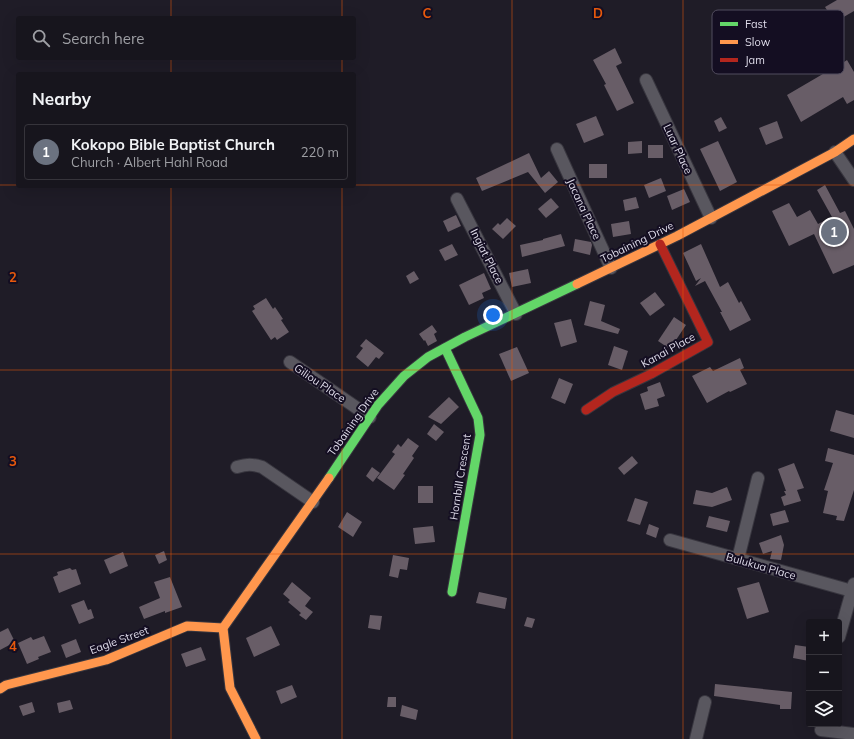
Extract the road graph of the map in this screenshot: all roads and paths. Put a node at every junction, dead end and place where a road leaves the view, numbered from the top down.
1 (646, 80) dead end
2 (854, 139) edge
3 (557, 149) dead end
4 (835, 152) junction
5 (854, 180) edge
6 (457, 199) dead end
7 (711, 218) junction
8 (660, 244) junction
9 (611, 268) junction
10 (516, 314) junction
11 (445, 348) junction
12 (290, 362) dead end
13 (586, 410) dead end
14 (370, 417) junction
15 (237, 467) dead end
16 (758, 478) dead end
17 (313, 502) junction
18 (670, 540) dead end
19 (738, 559) junction
20 (853, 588) edge
21 (452, 592) dead end
22 (842, 626) edge
23 (223, 628) junction
24 (0, 689) edge
25 (705, 702) dead end
26 (821, 731) edge
27 (854, 734) edge
28 (256, 739) edge
29 (696, 739) edge

1 - 7 street, Luar Place
2 - 4 street, Tobaining Drive
3 - 9 street, Jacana Place
4 - 5 street
4 - 7 street, Tobaining Drive
6 - 10 street, Ingiat Place
7 - 8 street, Tobaining Drive
8 - 9 street, Tobaining Drive
8 - 13 street, Kanai Place
9 - 10 street, Tobaining Drive
10 - 11 street, Tobaining Drive
11 - 14 street, Tobaining Drive
11 - 21 street, Hornbill Crescent
12 - 14 street, Giliou Place
14 - 17 street, Tobaining Drive
15 - 17 street
16 - 19 street
17 - 23 street, Tobaining Drive
18 - 19 street, Bulukua Place
19 - 20 street, Bulukua Place
20 - 22 street
23 - 24 street, Eagle Street
23 - 28 street
25 - 29 street
26 - 27 street

